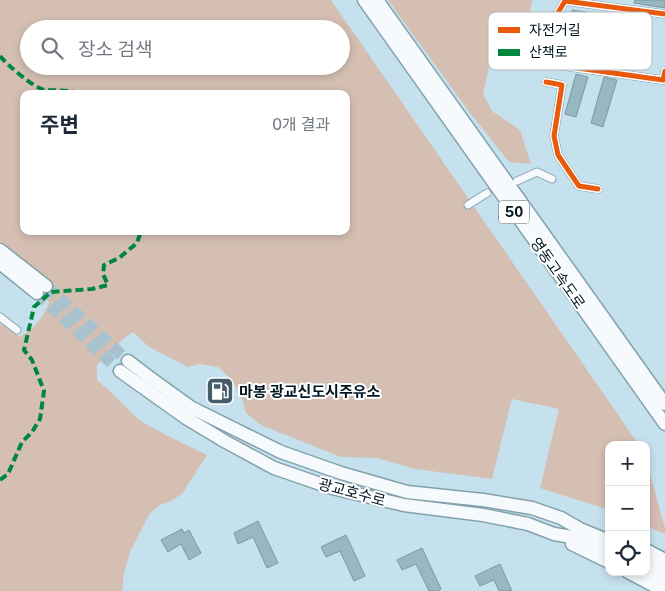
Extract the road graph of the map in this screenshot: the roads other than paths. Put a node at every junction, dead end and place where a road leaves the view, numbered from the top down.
1 (364, 0) edge
2 (377, 0) edge
3 (558, 12) edge
4 (650, 12) edge
5 (652, 12) edge
6 (665, 14) edge
7 (592, 70) edge
8 (665, 71) edge
9 (546, 82) dead end
10 (552, 179) dead end
11 (517, 181) dead end
12 (598, 189) dead end
13 (487, 193) dead end
14 (468, 206) dead end
15 (0, 250) edge
16 (0, 263) edge
17 (0, 317) edge
18 (17, 330) dead end
19 (128, 361) tunnel mouth
20 (120, 371) tunnel mouth
21 (665, 404) edge
22 (665, 424) edge
23 (554, 534) junction
24 (605, 542) edge
25 (605, 542) edge
26 (650, 552) edge
27 (605, 560) edge
28 (665, 560) edge
29 (650, 562) edge
30 (665, 570) edge
31 (650, 573) edge
32 (636, 576) edge
33 (665, 581) edge
34 (664, 591) edge

1 - 22 highway, 영동고속도로 / 50
2 - 21 highway, 영동고속도로 / 50
3 - 4 street
5 - 6 street
7 - 8 street
9 - 12 street
10 - 11 street
13 - 14 street
15 - 16 highway
17 - 18 street
19 - 24 highway, 광교호수로
20 - 23 highway, 광교호수로
23 - 25 highway, 광교호수로
23 - 27 highway
26 - 28 highway
29 - 30 highway
31 - 33 highway
32 - 34 highway

